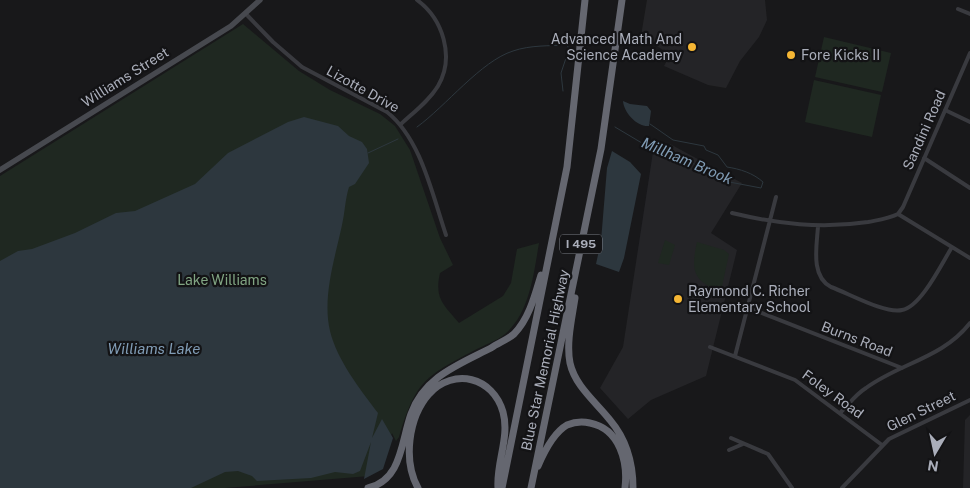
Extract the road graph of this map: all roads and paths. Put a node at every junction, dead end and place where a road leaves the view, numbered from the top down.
1 (260, 0) edge
2 (417, 0) edge
3 (585, 0) edge
4 (622, 0) edge
5 (958, 9) dead end
6 (246, 14) junction
7 (970, 14) edge
8 (970, 53) edge
9 (945, 110) junction
10 (970, 122) edge
11 (401, 124) junction
12 (924, 158) junction
13 (0, 170) edge
14 (970, 188) edge
15 (776, 197) dead end
16 (732, 213) dead end
17 (898, 214) junction
18 (770, 222) junction
19 (585, 226) junction
20 (818, 226) junction
21 (446, 235) dead end
22 (551, 247) junction
23 (952, 247) junction
24 (970, 258) edge
25 (749, 308) junction
26 (970, 323) edge
27 (710, 347) dead end
28 (735, 356) junction
29 (902, 368) junction
30 (970, 400) edge
31 (841, 412) junction
32 (731, 438) dead end
33 (743, 444) junction
34 (882, 445) junction
35 (729, 450) dead end
36 (531, 487) edge
37 (368, 488) edge
38 (418, 488) edge
39 (498, 488) edge
40 (502, 488) edge
41 (625, 488) edge
42 (633, 488) edge
43 (792, 488) edge
44 (842, 488) edge

1 - 6 main road, Williams Street
2 - 11 street
3 - 22 highway, Blue Star Memorial Highway / I 495
4 - 19 highway, Blue Star Memorial Highway / I 495
5 - 7 street
6 - 11 street, Lizotte Drive
6 - 13 main road, Williams Street
8 - 9 street, Sandini Road
9 - 10 street
9 - 12 street, Sandini Road
11 - 21 street, Lizotte Drive
12 - 14 street
12 - 17 street, Sandini Road
15 - 18 street
16 - 18 street
17 - 20 street
17 - 23 street
18 - 20 street
18 - 25 street
19 - 36 highway, Blue Star Memorial Highway / I 495
19 - 42 highway
20 - 23 street
22 - 37 highway
22 - 40 highway, Blue Star Memorial Highway / I 495
23 - 24 street
25 - 28 street
25 - 29 street, Burns Road
26 - 29 street
27 - 28 street, Foley Road
28 - 31 street, Foley Road
29 - 31 street
30 - 34 street, Glen Street
31 - 34 street, Foley Road
32 - 33 street
33 - 35 street
33 - 43 street
34 - 44 street, Glen Street
36 - 41 highway
38 - 39 highway

